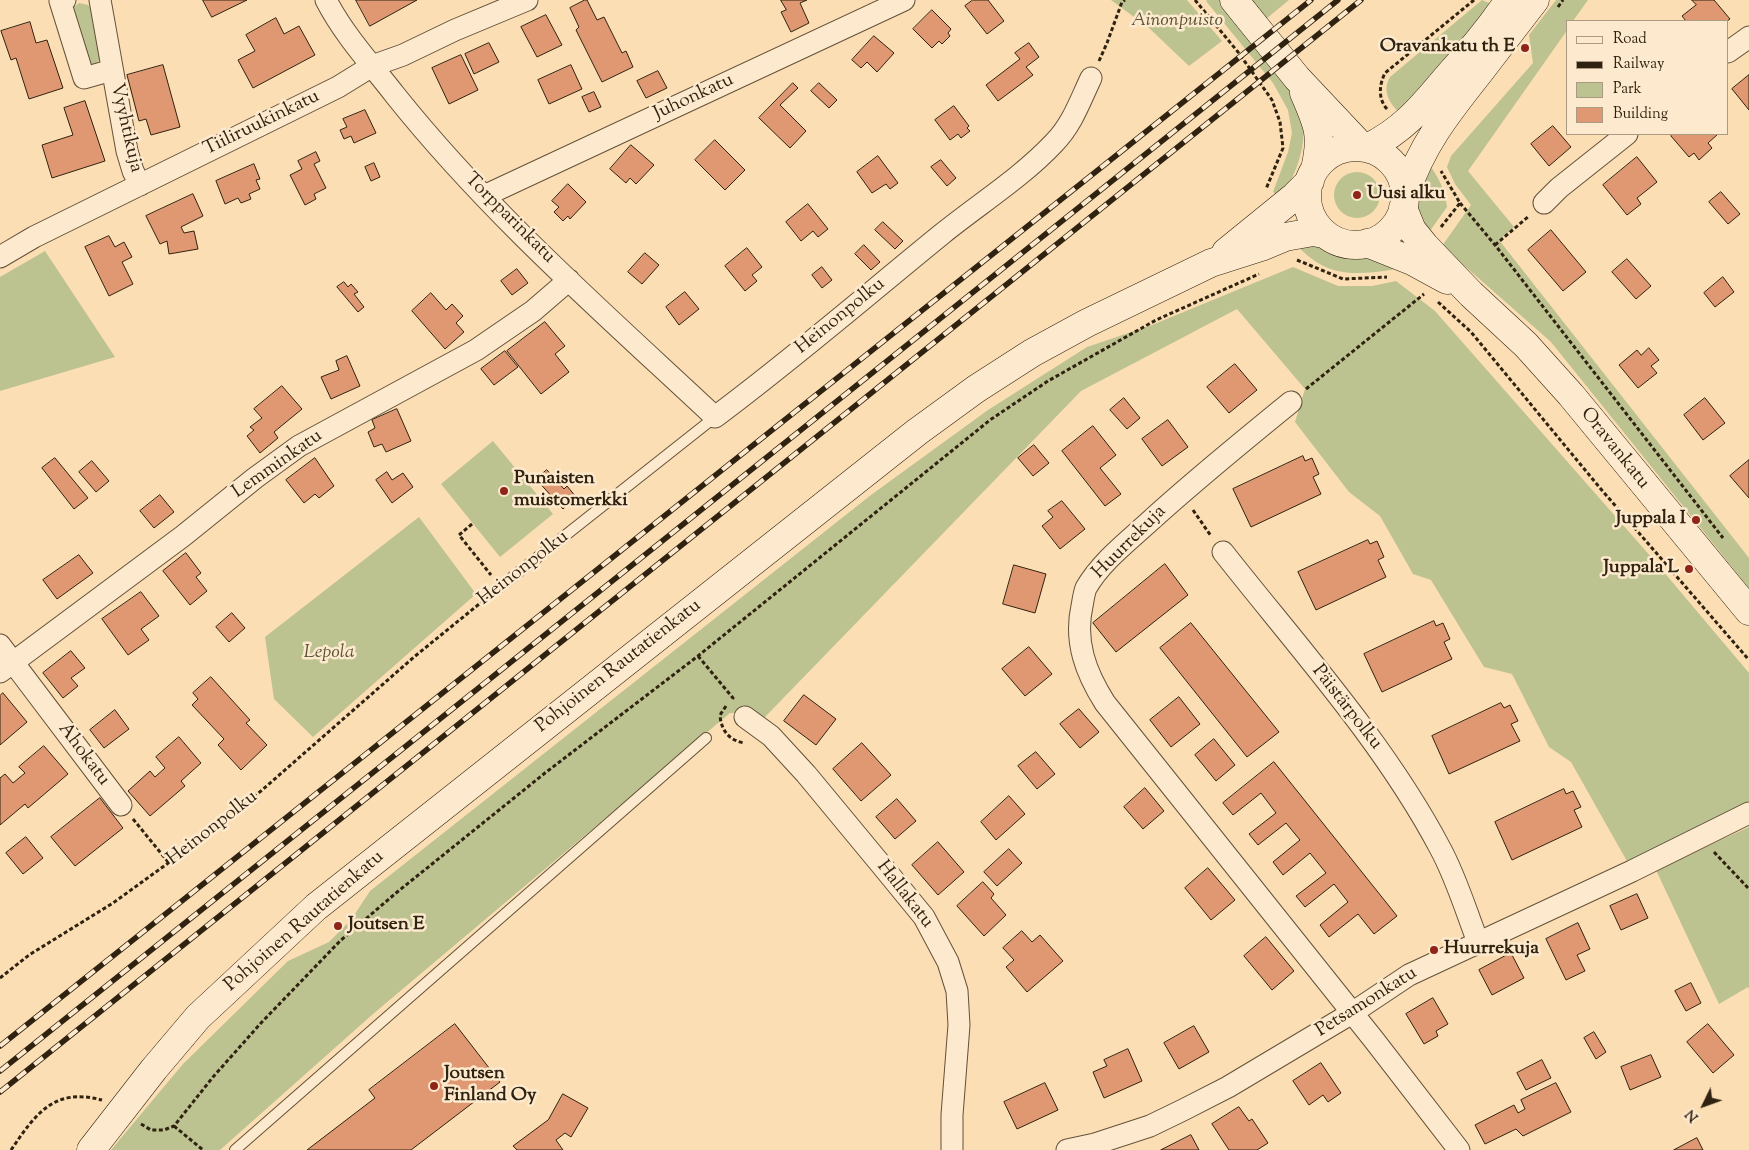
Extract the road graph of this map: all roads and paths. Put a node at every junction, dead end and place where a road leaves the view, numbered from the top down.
1 (62, 0) edge
2 (100, 0) edge
3 (326, 0) edge
4 (527, 0) edge
5 (904, 0) edge
6 (1196, 0) edge
7 (1234, 0) edge
8 (1509, 0) edge
9 (1564, 0) edge
10 (1122, 1) edge
11 (1544, 7) edge
12 (1749, 37) edge
13 (1729, 51) edge
14 (372, 66) junction
15 (112, 70) junction
16 (1091, 78) joint
17 (1297, 78) junction
18 (1272, 100) dead end
19 (1626, 135) edge
20 (1365, 147) junction
21 (1439, 164) dead end
22 (1312, 175) junction
23 (140, 185) junction
24 (484, 196) junction
25 (1404, 201) junction
26 (1544, 202) joint
27 (1460, 203) junction
28 (1324, 234) junction
29 (1367, 243) junction
30 (1496, 246) junction
31 (1419, 253) junction
32 (0, 257) edge
33 (1295, 259) dead end
34 (1211, 263) junction
35 (1260, 274) dead end
36 (569, 280) junction
37 (1419, 288) dead end
38 (1434, 299) dead end
39 (1290, 402) joint
40 (715, 417) junction
41 (1180, 493) junction
42 (472, 524) dead end
43 (1725, 541) dead end
44 (1223, 552) joint
45 (500, 587) junction
46 (1749, 611) edge
47 (0, 645) edge
48 (698, 656) junction
49 (1749, 660) edge
50 (7, 667) edge
51 (745, 717) dead end
52 (706, 738) dead end
53 (747, 743) dead end
54 (121, 805) joint
55 (1749, 813) edge
56 (1700, 837) junction
57 (169, 864) junction
58 (1749, 889) edge
59 (1478, 942) junction
60 (0, 978) edge
61 (1352, 1013) junction
62 (109, 1102) dead end
63 (139, 1122) dead end
64 (174, 1126) junction
65 (11, 1150) edge
66 (91, 1150) edge
67 (203, 1150) edge
68 (235, 1150) edge
69 (952, 1150) edge
70 (1067, 1150) edge
71 (1459, 1150) edge

1 - 15 street, Vyyhtikuja
2 - 15 street, Vyyhtikuja
3 - 14 street, Torpparinkatu
4 - 14 street, Tiiliruukinkatu
5 - 24 street, Juhonkatu
6 - 18 path
7 - 17 street
8 - 20 street
9 - 11 path
10 - 16 path
11 - 25 street
12 - 13 street
14 - 23 street, Tiiliruukinkatu
14 - 24 street, Torpparinkatu
15 - 23 street, Vyyhtikuja
16 - 40 street, Heinonpolku
17 - 20 street
17 - 22 street
19 - 26 street
20 - 22 street
20 - 25 street
21 - 27 path
22 - 28 street
22 - 34 street, Pohjoinen Rautatienkatu
23 - 32 street, Tiiliruukinkatu
24 - 36 street, Torpparinkatu
25 - 29 street
25 - 31 street, Oravankatu
26 - 30 path
27 - 30 path
27 - 31 path
28 - 29 street
28 - 34 street, Pohjoinen Rautatienkatu
29 - 31 street, Oravankatu
30 - 43 path
31 - 33 path
31 - 46 street, Oravankatu
34 - 66 street, Pohjoinen Rautatienkatu
35 - 48 path
36 - 40 street, Torpparinkatu
36 - 50 street, Lemminkatu
37 - 39 path
38 - 49 path
39 - 41 street, Huurrekuja
40 - 45 lane, Heinonpolku
41 - 44 path
41 - 61 street, Huurrekuja
42 - 45 path
44 - 59 street, Päistärpolku
45 - 57 path, Heinonpolku
47 - 50 street, Ahokatu
48 - 53 path
48 - 64 path
50 - 54 street, Ahokatu
51 - 69 street, Hallakatu
52 - 68 lane
54 - 57 path, Ahokatu
55 - 56 street, Petsamonkatu
56 - 58 path
56 - 59 street, Petsamonkatu
57 - 60 path, Heinonpolku
59 - 61 street, Petsamonkatu
61 - 70 street, Petsamonkatu
61 - 71 street, Huurrekuja
62 - 65 path
63 - 64 path
64 - 67 path

